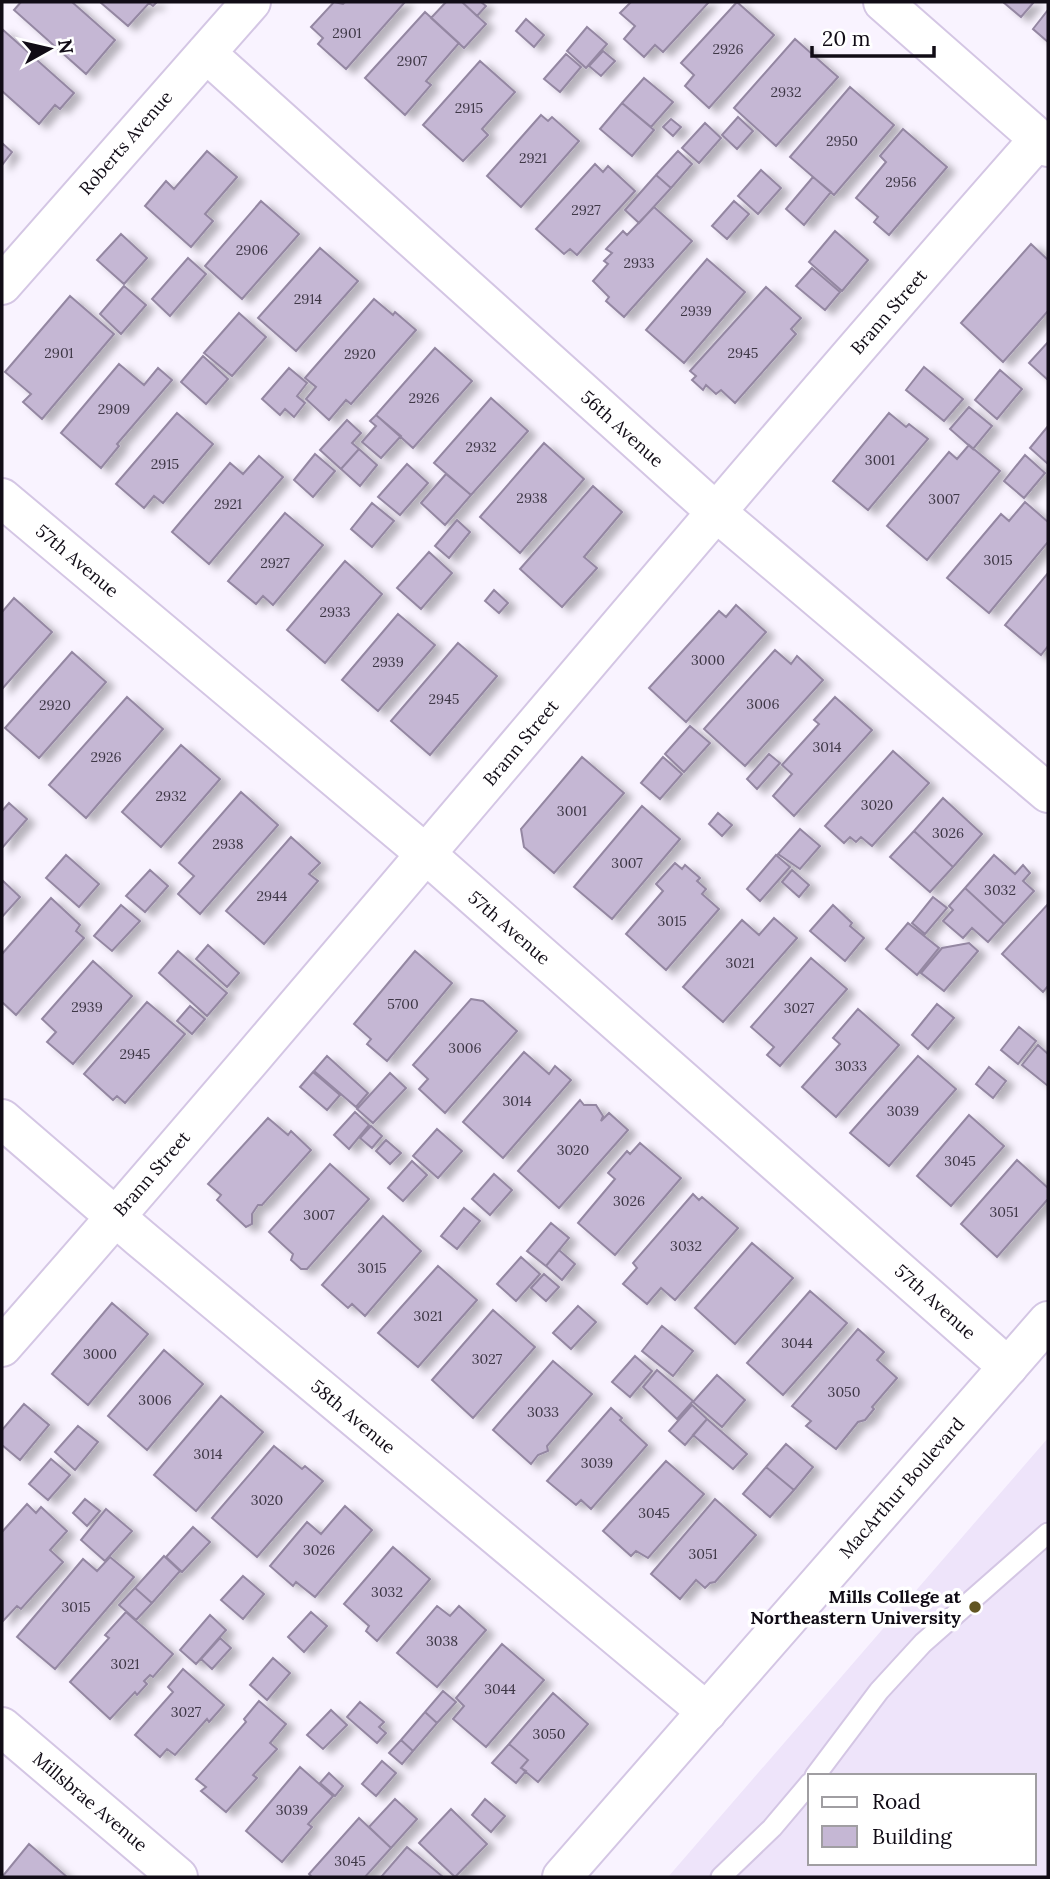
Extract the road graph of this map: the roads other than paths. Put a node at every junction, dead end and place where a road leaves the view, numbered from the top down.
1 (251, 2) edge
2 (883, 2) edge
3 (206, 53) junction
4 (1044, 143) edge
5 (2, 285) edge
6 (2, 498) edge
7 (715, 512) junction
8 (1048, 793) edge
9 (427, 855) junction
10 (2, 1119) edge
11 (116, 1217) junction
12 (1048, 1321) edge
13 (2, 1347) edge
14 (1008, 1367) junction
15 (1048, 1533) edge
16 (707, 1712) junction
17 (2, 1727) edge
18 (817, 1774) edge
19 (808, 1785) edge
20 (178, 1877) edge
21 (562, 1877) edge
22 (721, 1877) edge

1 - 3 street, Roberts Avenue
2 - 4 street
3 - 5 street, Roberts Avenue
3 - 7 street, 56th Avenue
4 - 7 street, Brann Street
6 - 9 street, 57th Avenue
7 - 8 street, 56th Avenue
7 - 9 street, Brann Street
9 - 11 street, Brann Street
9 - 14 street, 57th Avenue
10 - 11 street, 58th Avenue
11 - 13 street, Brann Street
11 - 16 street, 58th Avenue
12 - 14 street, MacArthur Boulevard
14 - 16 street, MacArthur Boulevard
15 - 18 lane
16 - 21 street, MacArthur Boulevard
17 - 20 street, Millsbrae Avenue
19 - 22 lane

